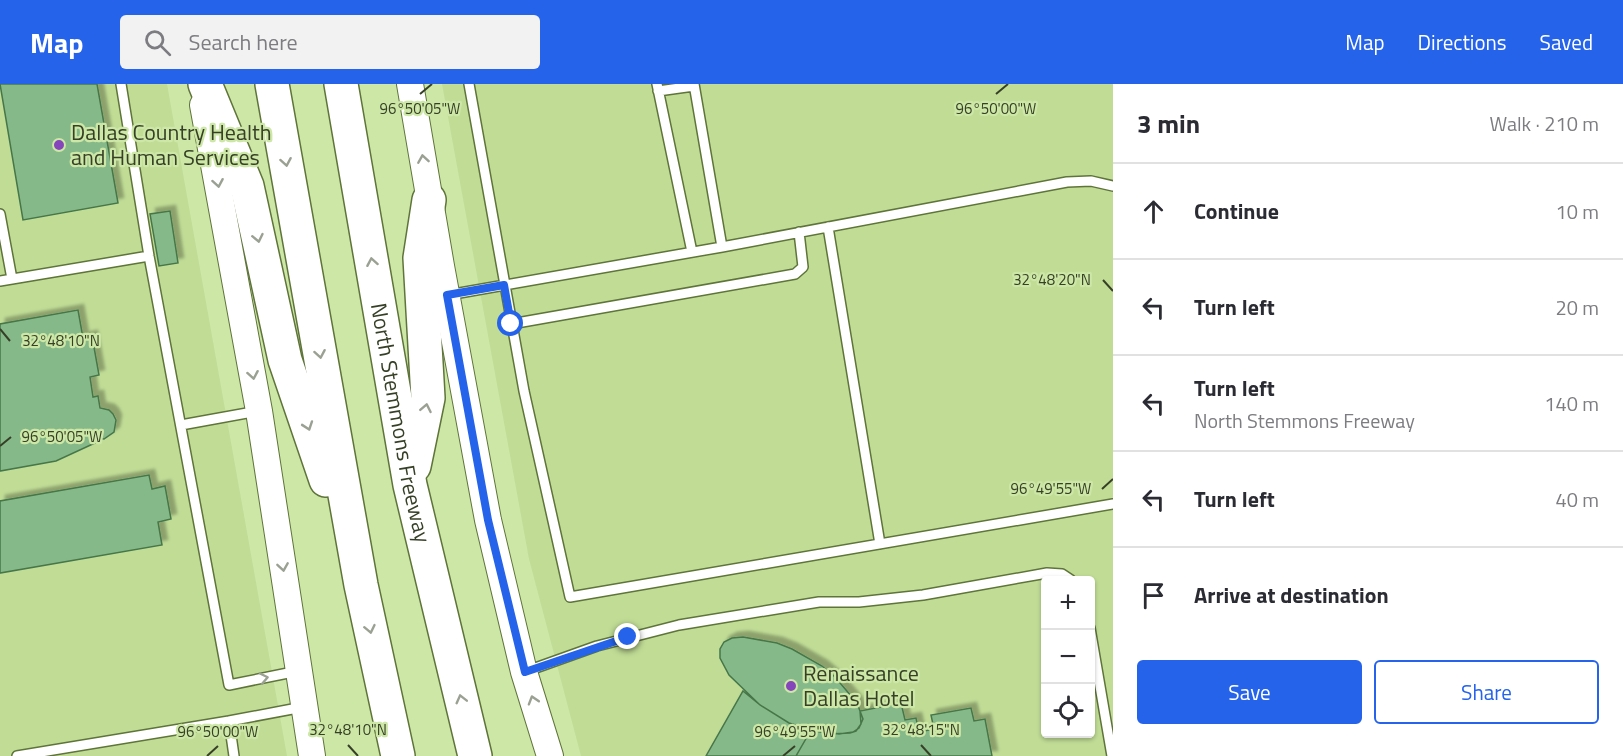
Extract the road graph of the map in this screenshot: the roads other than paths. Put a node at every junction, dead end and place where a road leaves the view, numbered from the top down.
1 (122, 84) edge
2 (200, 84) edge
3 (205, 84) edge
4 (272, 84) edge
5 (341, 84) edge
6 (410, 84) edge
7 (469, 84) edge
8 (694, 85) edge
9 (657, 88) edge
10 (1113, 186) edge
11 (429, 200) junction
12 (0, 214) edge
13 (828, 227) junction
14 (799, 232) junction
15 (722, 247) junction
16 (692, 252) junction
17 (149, 256) junction
18 (12, 279) junction
19 (0, 281) edge
20 (504, 285) junction
21 (447, 295) junction
22 (511, 324) junction
23 (260, 411) junction
24 (181, 425) junction
25 (410, 485) junction
26 (1113, 504) edge
27 (880, 544) junction
28 (1065, 576) edge
29 (361, 585) junction
30 (1090, 630) edge
31 (298, 671) junction
32 (525, 672) junction
33 (305, 707) junction
34 (229, 721) junction
35 (17, 756) edge
36 (234, 756) edge
37 (312, 756) edge
38 (398, 756) edge
39 (475, 756) edge
40 (550, 756) edge
41 (1112, 756) edge

1 - 17 lane
2 -> 23 main road
3 -> 29 highway
4 -> 29 highway
25 -> 5 highway, North Stemmons Freeway
11 -> 6 main road
7 - 20 lane
8 - 9 lane
8 - 15 lane
9 - 16 lane
10 - 13 lane
11 - 21 main road
25 -> 11 highway
12 - 18 lane
13 - 14 lane
13 - 27 lane
14 - 15 lane
14 - 22 lane
15 - 16 lane
16 - 20 lane
17 - 18 lane
17 - 24 lane
18 - 19 lane
20 - 21 lane
20 - 22 lane
21 - 32 main road
22 - 27 lane
23 - 24 lane
23 -> 31 main road
24 -> 31 lane
39 -> 25 highway, North Stemmons Freeway
26 - 27 lane
28 - 32 lane
29 -> 38 highway
30 - 41 lane
31 - 33 main road
40 -> 32 main road
33 - 34 lane
33 - 37 main road
34 - 35 lane
34 - 36 lane

